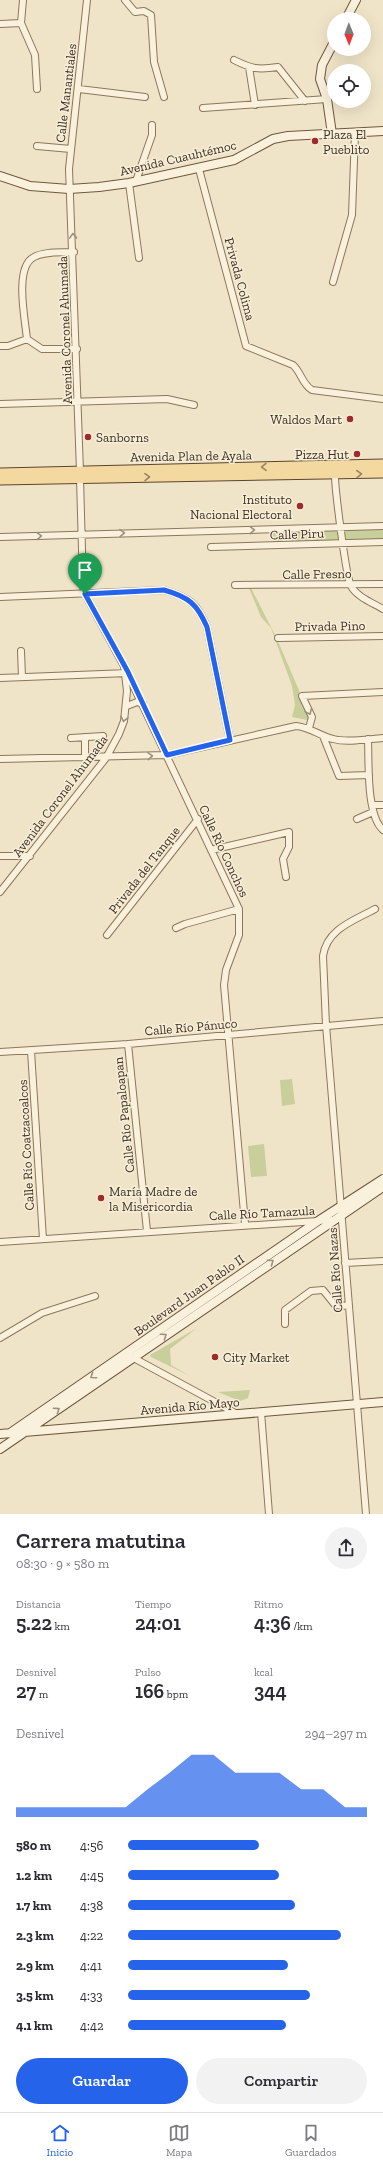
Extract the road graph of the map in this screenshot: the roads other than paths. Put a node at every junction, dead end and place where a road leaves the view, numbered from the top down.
1 (23, 0) edge
2 (87, 0) edge
3 (125, 0) edge
4 (356, 0) edge
5 (350, 12) edge
6 (21, 23) junction
7 (0, 24) edge
8 (327, 56) edge
9 (234, 60) dead end
10 (249, 67) junction
11 (37, 89) dead end
12 (79, 89) junction
13 (145, 97) dead end
14 (164, 97) dead end
15 (326, 99) junction
16 (305, 101) junction
17 (256, 104) junction
18 (203, 108) dead end
19 (152, 125) dead end
20 (383, 131) edge
21 (355, 133) junction
22 (332, 134) junction
23 (37, 146) dead end
24 (71, 149) junction
25 (199, 169) junction
26 (0, 176) edge
27 (133, 182) junction
28 (69, 189) junction
29 (74, 252) junction
30 (139, 258) dead end
31 (333, 282) dead end
32 (27, 339) junction
33 (0, 346) edge
34 (77, 348) junction
35 (383, 399) edge
36 (78, 401) junction
37 (0, 404) edge
38 (194, 405) dead end
39 (383, 464) edge
40 (335, 470) junction
41 (0, 473) edge
42 (383, 473) edge
43 (80, 474) junction
44 (0, 480) edge
45 (383, 526) edge
46 (341, 528) junction
47 (83, 534) junction
48 (0, 537) edge
49 (383, 542) edge
50 (343, 544) junction
51 (211, 547) dead end
52 (383, 584) edge
53 (235, 585) dead end
54 (350, 585) junction
55 (85, 594) junction
56 (0, 597) edge
57 (383, 609) edge
58 (383, 636) edge
59 (278, 638) dead end
60 (21, 651) dead end
61 (125, 671) junction
62 (22, 677) junction
63 (0, 678) edge
64 (383, 692) edge
65 (142, 704) junction
66 (127, 706) junction
67 (308, 728) junction
68 (103, 736) dead end
69 (323, 736) junction
70 (85, 737) junction
71 (71, 738) dead end
72 (383, 738) edge
73 (368, 739) junction
74 (230, 740) junction
75 (167, 755) junction
76 (85, 758) junction
77 (106, 758) junction
78 (0, 760) edge
79 (369, 775) junction
80 (372, 805) junction
81 (383, 805) edge
82 (373, 812) junction
83 (198, 819) junction
84 (357, 819) dead end
85 (383, 830) edge
86 (211, 850) junction
87 (0, 856) edge
88 (30, 856) junction
89 (286, 877) dead end
90 (0, 892) edge
91 (239, 909) junction
92 (375, 909) dead end
93 (176, 928) dead end
94 (107, 935) dead end
95 (383, 1020) edge
96 (326, 1025) junction
97 (228, 1035) junction
98 (128, 1044) junction
99 (31, 1051) junction
100 (0, 1052) edge
101 (383, 1179) edge
102 (383, 1187) edge
103 (342, 1210) junction
104 (333, 1220) junction
105 (318, 1221) junction
106 (245, 1224) junction
107 (147, 1231) junction
108 (42, 1239) junction
109 (0, 1242) edge
110 (383, 1261) edge
111 (345, 1263) junction
112 (95, 1296) dead end
113 (349, 1306) junction
114 (285, 1324) dead end
115 (0, 1338) edge
116 (125, 1354) junction
117 (132, 1358) junction
118 (383, 1402) edge
119 (358, 1404) junction
120 (260, 1412) junction
121 (237, 1414) junction
122 (25, 1432) junction
123 (10, 1433) junction
124 (0, 1434) edge
125 (0, 1449) edge
126 (269, 1514) edge
127 (366, 1514) edge

1 - 6 street
2 - 12 street, Calle Manantiales
3 - 14 street
4 - 5 street
6 - 7 street
6 - 11 street
8 - 15 street
9 - 10 street
10 - 16 street
10 - 17 street
12 - 13 street
12 - 24 street, Calle Manantiales
15 - 16 street
15 - 22 street
16 - 17 street
17 - 18 street
19 - 27 street
20 - 21 street, Avenida Cuauhtémoc
21 - 22 street, Avenida Cuauhtémoc
21 - 31 street
22 - 25 street, Avenida Cuauhtémoc
23 - 24 street
24 - 28 street, Calle Manantiales
25 - 27 street, Avenida Cuauhtémoc
25 - 35 street, Privada Colima
26 - 28 street, Avenida Cuauhtémoc
27 - 28 street, Avenida Cuauhtémoc
27 - 30 street
29 -> 28 street, Avenida Coronel Ahumada
29 - 32 street
29 - 34 street, Avenida Coronel Ahumada
32 - 33 street
32 - 34 street
34 - 36 street, Avenida Coronel Ahumada
36 - 37 street
36 - 38 street
36 - 43 street, Avenida Coronel Ahumada
39 - 40 main road, Avenida Plan de Ayala
40 -> 42 main road, Avenida Plan de Ayala
40 - 43 main road, Avenida Plan de Ayala
40 - 46 street
41 - 43 main road, Avenida Plan de Ayala
43 - 44 main road, Avenida Plan de Ayala
43 - 47 street, Avenida Coronel Ahumada
45 - 46 street
47 -> 46 street
46 - 50 street
48 -> 47 street
47 - 55 street, Avenida Coronel Ahumada
49 - 50 street, Calle Piru
50 - 51 street, Calle Piru
50 - 54 street
52 - 54 street, Calle Fresno
53 - 54 street, Calle Fresno
54 - 57 street
55 - 56 street
55 - 61 street, Avenida Coronel Ahumada
55 - 74 street
58 - 59 street, Privada Pino
60 - 62 street
61 - 62 street
61 - 65 street, Calle Río Conchos
61 - 66 street, Avenida Coronel Ahumada
62 - 63 street
64 -> 67 street
65 - 66 street
65 - 75 street, Calle Río Conchos
66 -> 77 street, Avenida Coronel Ahumada
67 - 69 street
67 - 74 street
68 - 70 street
69 - 73 street
69 - 79 street
70 - 71 street
70 - 76 street
72 - 73 street
73 - 79 street
74 - 75 street
77 -> 75 street
75 - 83 street, Calle Río Conchos
76 - 77 street
76 - 78 street
77 - 88 street, Avenida Coronel Ahumada
79 - 80 street
80 - 81 street
80 - 82 street
82 - 84 street
82 - 85 street
83 - 86 street, Calle Río Conchos
83 - 94 street, Privada del Tanque
86 - 89 street
86 - 91 street, Calle Río Conchos
87 - 88 street
88 - 90 street, Avenida Coronel Ahumada
91 - 93 street
91 - 97 street, Calle Río Conchos
92 - 96 street, Calle Río Nazas
95 - 96 street, Calle Río Pánuco
96 - 97 street, Calle Río Pánuco
96 - 103 street, Calle Río Nazas
97 - 98 street, Calle Río Pánuco
97 - 106 street, Calle Río Conchos
98 - 99 street, Calle Río Pánuco
98 - 107 street, Calle Río Papaloapan
99 - 100 street, Calle Río Pánuco
99 - 108 street, Calle Río Coatzacoalcos
101 - 103 street, Boulevard Juan Pablo II
102 - 103 street, Boulevard Juan Pablo II
103 - 104 street, Boulevard Juan Pablo II
103 - 105 street, Boulevard Juan Pablo II
103 - 111 street, Calle Río Nazas
104 - 105 street, Calle Río Tamazula
117 -> 104 street, Boulevard Juan Pablo II
105 - 106 street, Calle Río Tamazula
105 - 116 street, Boulevard Juan Pablo II
106 - 107 street, Calle Río Tamazula
107 - 108 street, Calle Río Tamazula
108 - 109 street, Calle Río Tamazula
110 - 111 street
111 - 113 street, Calle Río Nazas
112 - 115 street
113 - 114 street
113 - 119 street, Calle Río Nazas
116 - 117 street
116 -> 123 street, Boulevard Juan Pablo II
117 - 121 street
122 -> 117 street, Boulevard Juan Pablo II
118 - 119 street, Avenida Río Mayo
119 - 120 street, Avenida Río Mayo
119 - 127 street, Calle Río Nazas
120 - 121 street, Avenida Río Mayo
120 - 126 street
121 - 122 street, Avenida Río Mayo
122 - 123 street, Avenida Río Mayo
122 - 125 street, Boulevard Juan Pablo II
123 - 124 street, Avenida Río Mayo

